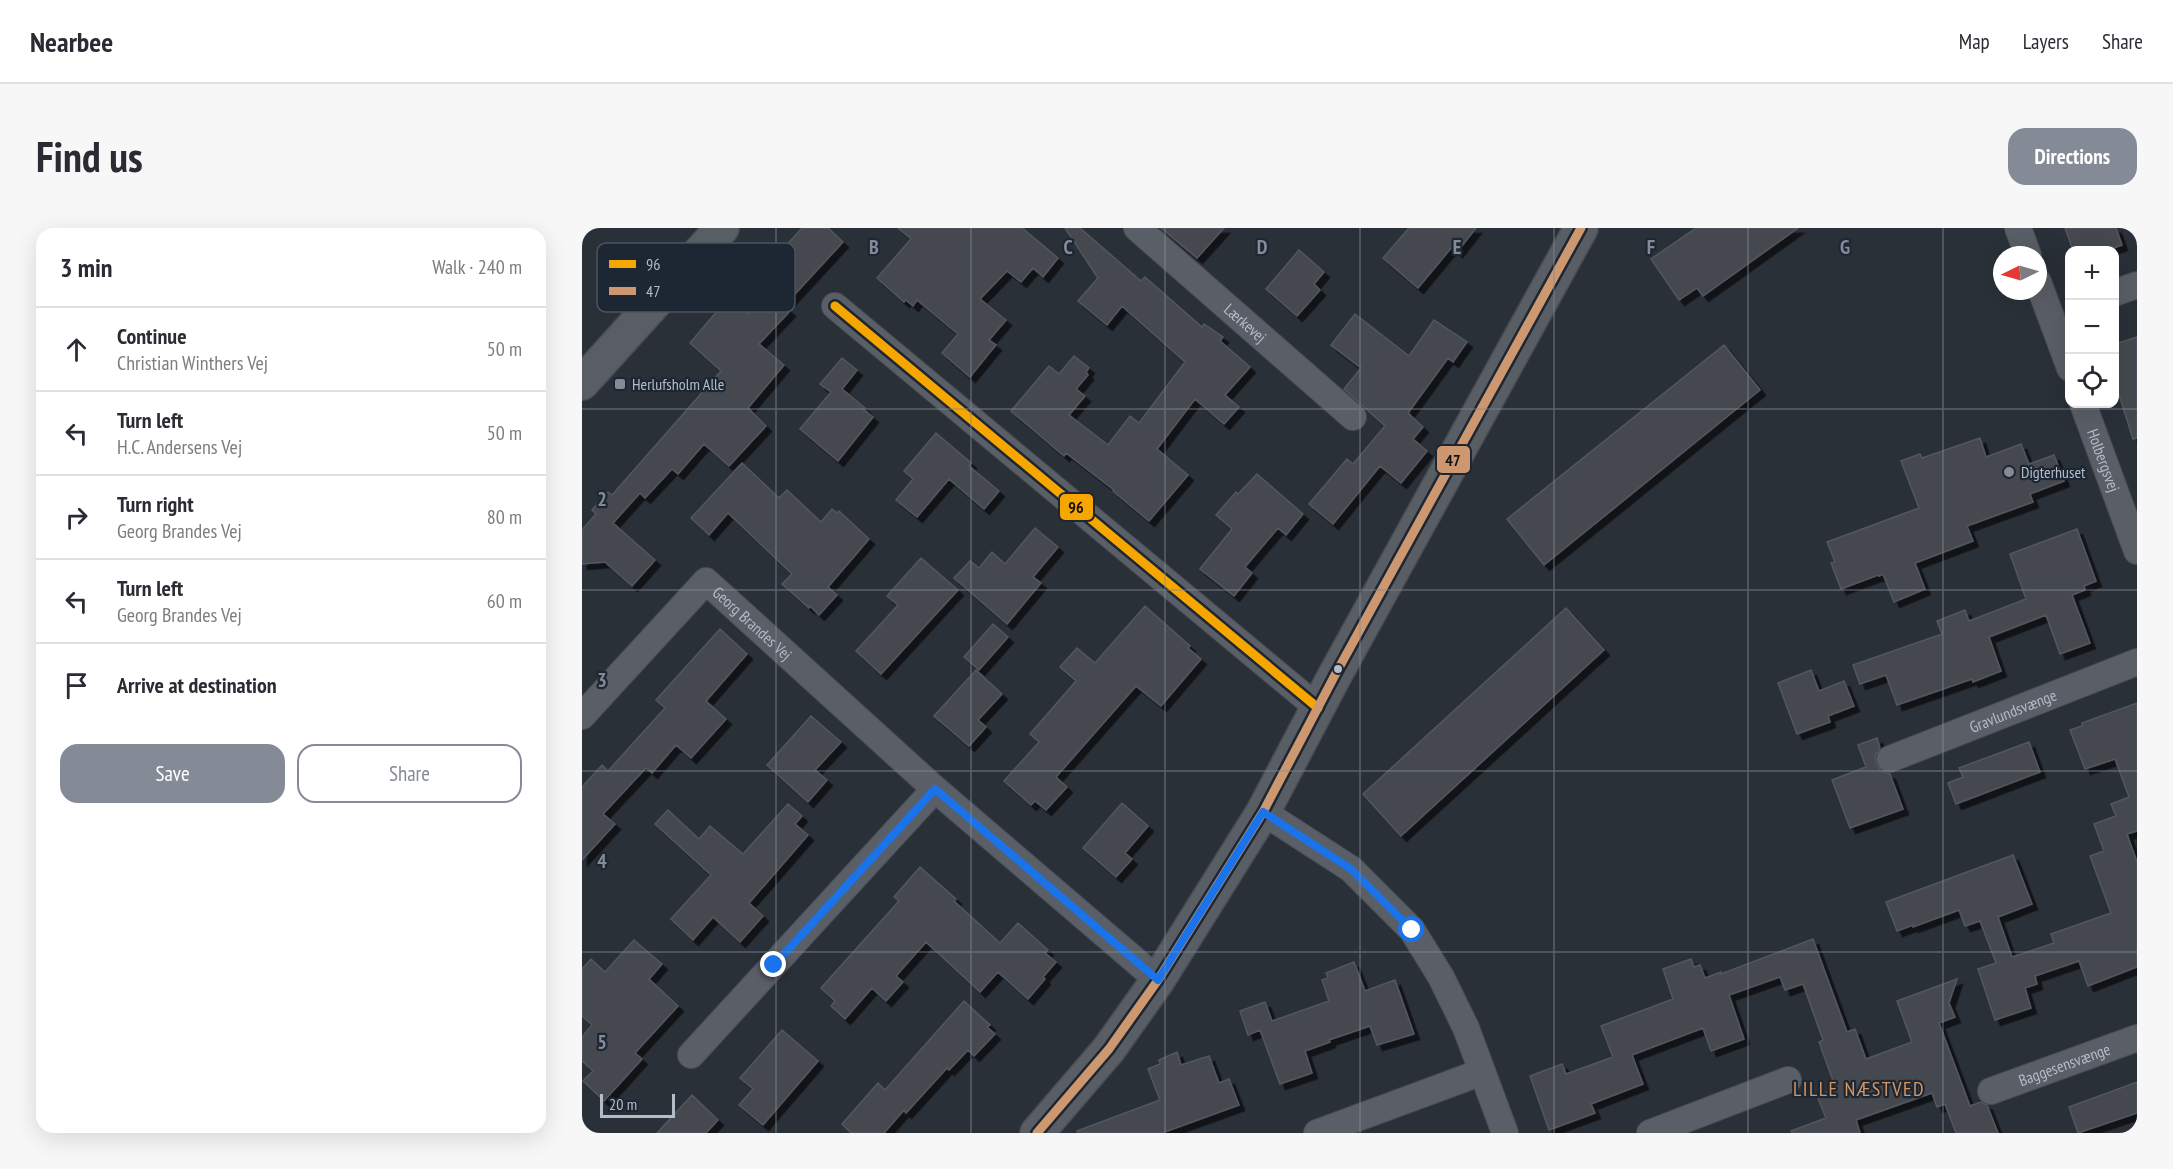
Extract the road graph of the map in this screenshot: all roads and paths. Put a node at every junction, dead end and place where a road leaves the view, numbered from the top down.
1 (722, 228) edge
2 (1137, 228) edge
3 (1581, 228) edge
4 (2018, 228) edge
5 (708, 243) edge
6 (2025, 246) edge
7 (2137, 285) edge
8 (2119, 292) edge
9 (2047, 294) edge
10 (835, 306) dead end
11 (646, 312) edge
12 (2060, 312) edge
13 (2068, 354) edge
14 (582, 383) edge
15 (2084, 408) edge
16 (1353, 417) dead end
17 (2137, 551) edge
18 (2137, 662) edge
19 (1318, 708) junction
20 (582, 716) edge
21 (1890, 759) dead end
22 (935, 789) junction
23 (1263, 812) junction
24 (1158, 980) junction
25 (2137, 1038) edge
26 (691, 1055) dead end
27 (1482, 1072) junction
28 (1788, 1080) dead end
29 (1991, 1091) dead end
30 (1037, 1133) edge
31 (1317, 1133) edge
32 (1505, 1133) edge
33 (1650, 1133) edge

1 - 5 street
2 - 16 street, Lærkevej
3 - 19 street
4 - 6 street
7 - 8 street
9 - 12 street
10 - 19 street
11 - 14 street
12 - 13 street
15 - 17 street, Holbergsvej
18 - 21 street, Gravlundsvænge
19 - 23 street
20 - 22 street, Georg Brandes Vej
22 - 24 street, Georg Brandes Vej
22 - 26 street
23 - 24 street
23 - 27 street
24 - 30 street
25 - 29 street, Baggesensvænge
27 - 31 street
27 - 32 street
28 - 33 street

